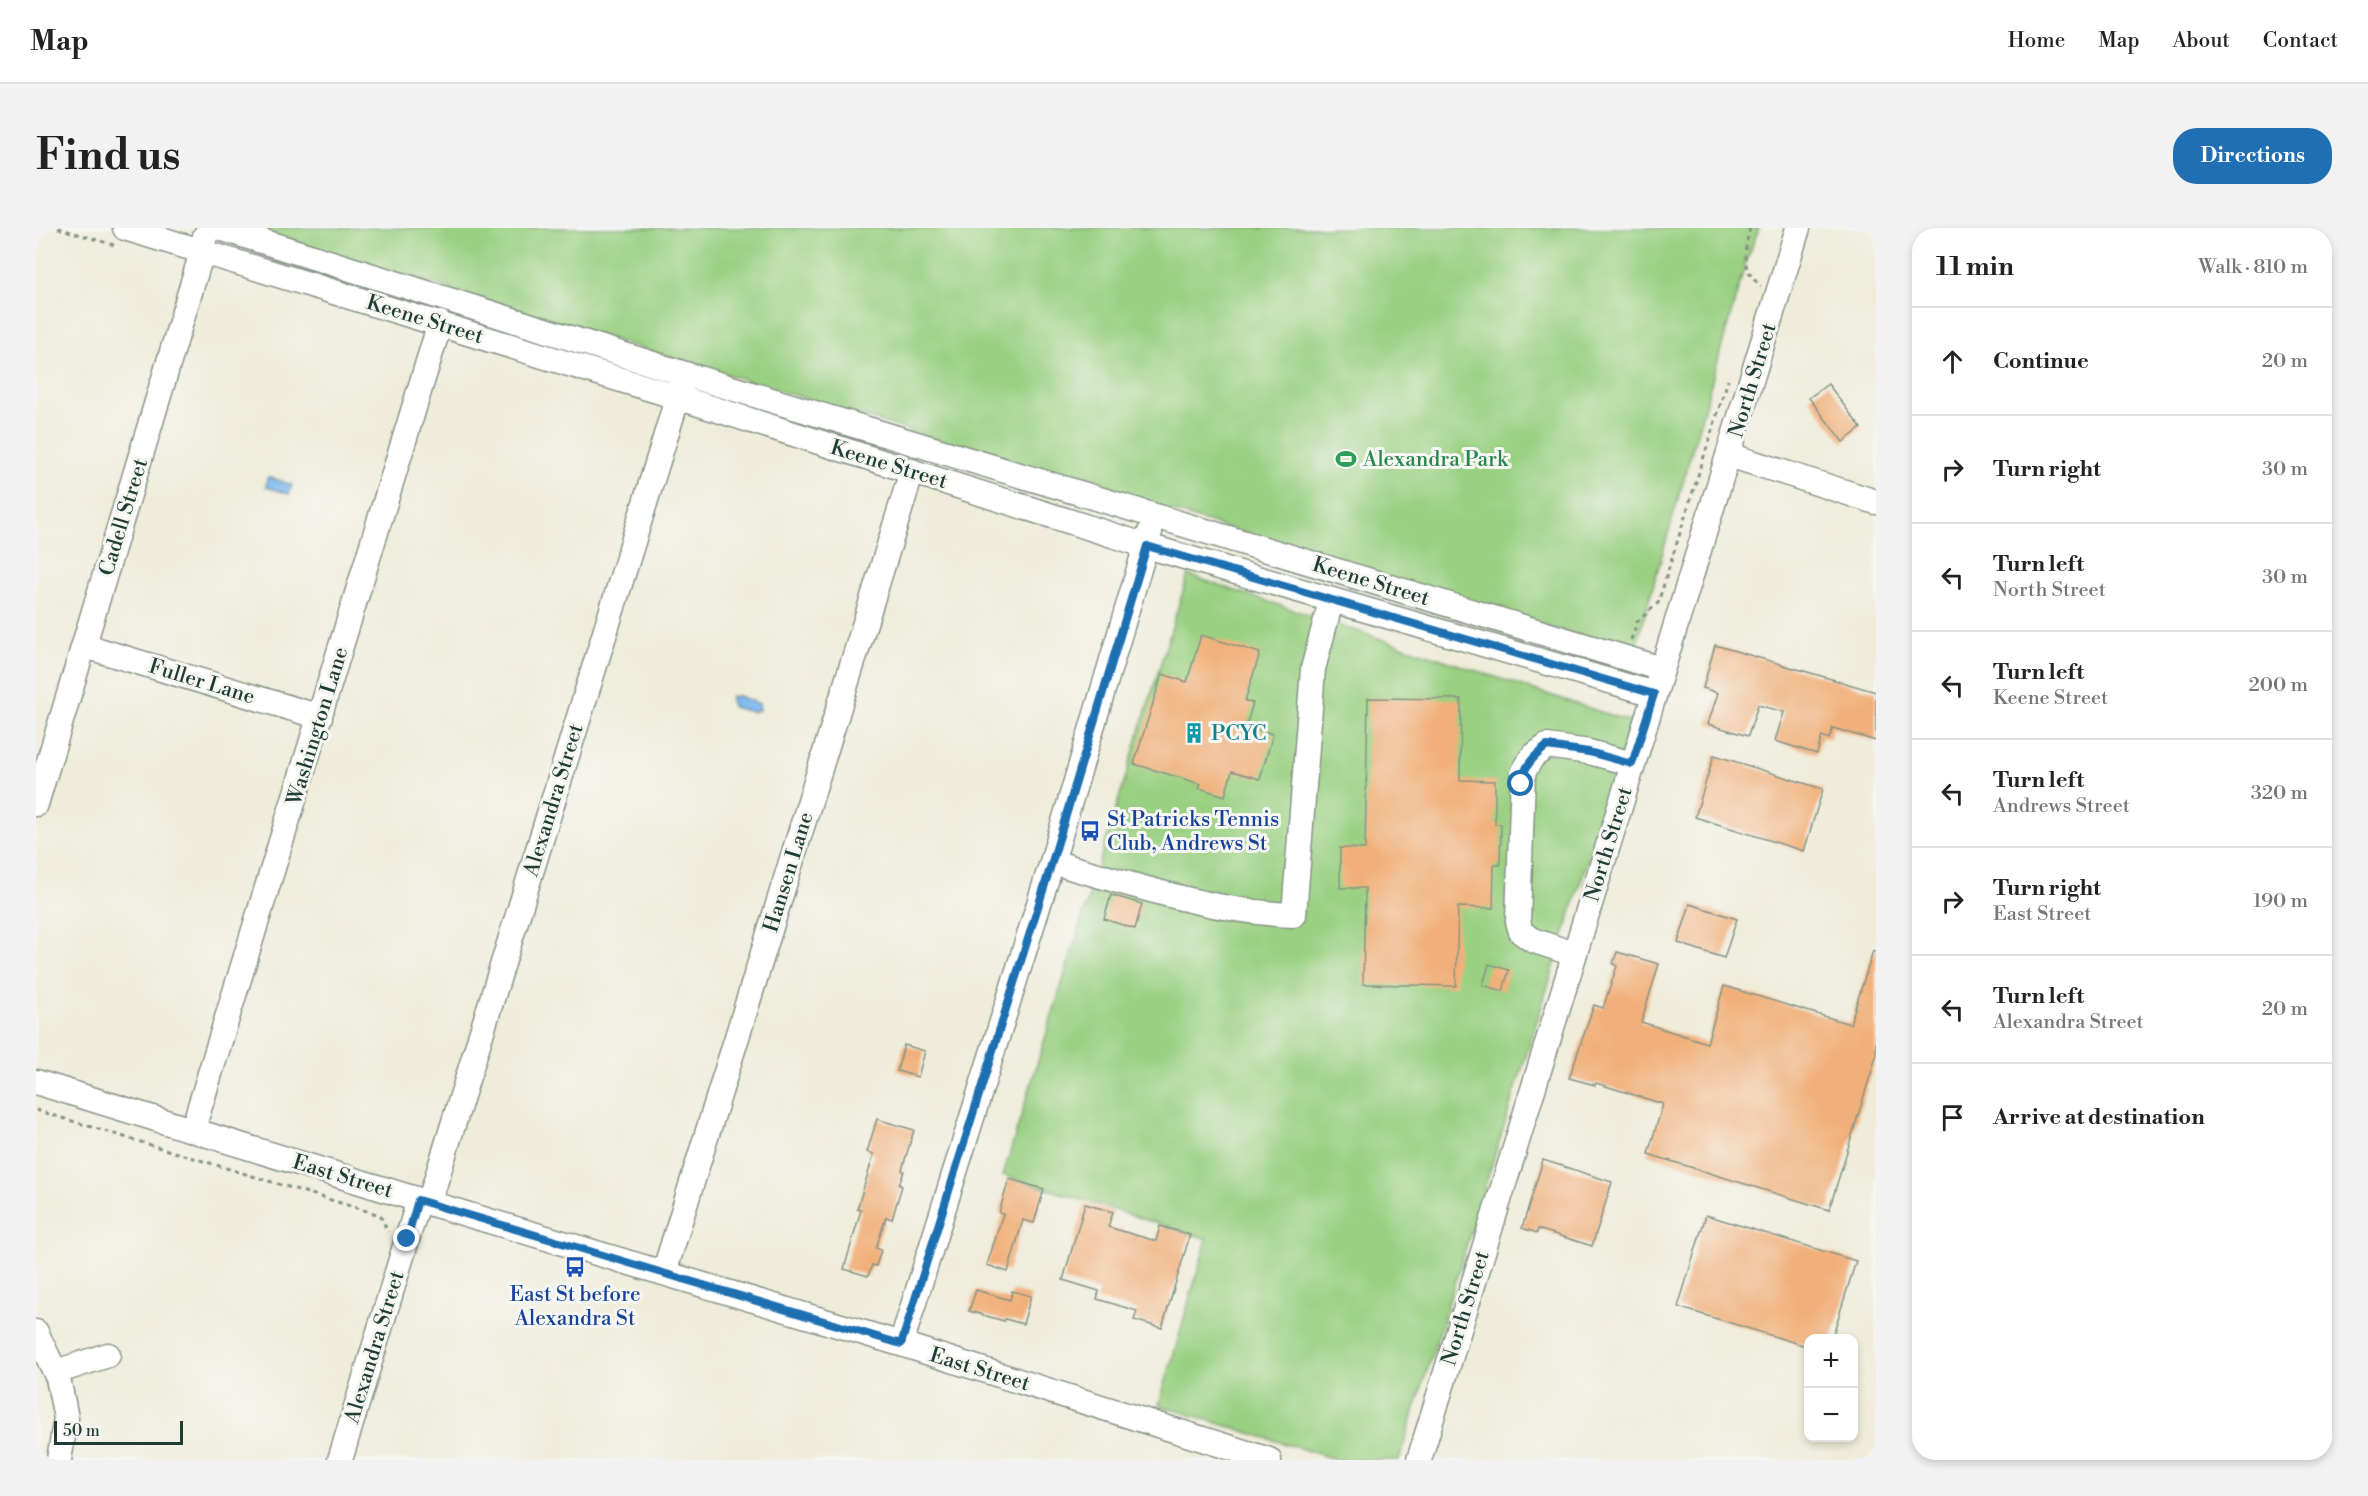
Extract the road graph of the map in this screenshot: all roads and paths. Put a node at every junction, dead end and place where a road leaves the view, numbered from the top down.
1 (125, 228) edge
2 (206, 228) edge
3 (220, 228) edge
4 (1749, 228) edge
5 (1798, 228) edge
6 (202, 252) junction
7 (1766, 288) junction
8 (440, 323) junction
9 (685, 374) junction
10 (1730, 375) dead end
11 (677, 397) junction
12 (1729, 455) junction
13 (912, 471) junction
14 (1876, 502) edge
15 (1155, 516) junction
16 (1147, 546) junction
17 (1331, 601) junction
18 (1629, 644) dead end
19 (85, 646) junction
20 (1662, 669) junction
21 (1654, 694) junction
22 (320, 717) junction
23 (1632, 764) junction
24 (36, 804) edge
25 (1052, 862) junction
26 (1574, 954) junction
27 (36, 1082) edge
28 (36, 1110) edge
29 (193, 1129) junction
30 (424, 1202) junction
31 (407, 1239) junction
32 (664, 1273) junction
33 (36, 1332) edge
34 (901, 1344) junction
35 (108, 1355) dead end
36 (56, 1372) junction
37 (59, 1460) edge
38 (340, 1460) edge
39 (1269, 1460) edge
40 (1419, 1460) edge

1 - 6 street, Keene Street
2 - 6 street, Cadell Street
3 - 9 street, Keene Street
4 - 7 path
5 - 7 street, North Street
6 - 8 street, Keene Street
6 - 19 street, Cadell Street
7 - 12 street, North Street
8 - 11 street, Keene Street
8 - 22 street, Washington Lane
9 - 11 street, Alexandra Street
9 - 15 street, Keene Street
10 - 18 path
11 - 13 street, Keene Street
11 - 30 street, Alexandra Street
12 - 14 street
12 - 20 street, North Street
13 - 16 street, Keene Street
13 - 32 street, Hansen Lane
15 - 16 street
15 - 20 street, Keene Street
16 - 17 street, Keene Street
16 - 25 street
17 - 21 street, Keene Street
17 - 25 street
19 - 22 street, Fuller Lane
19 - 24 street, Cadell Street
20 - 21 street, North Street
21 - 23 street, North Street
22 - 29 street, Washington Lane
23 - 26 street, North Street
23 - 26 street
25 - 34 street
26 - 40 street, North Street
27 - 29 street, East Street
28 - 31 path
29 - 30 street, East Street
30 - 31 street, Alexandra Street
30 - 32 street, East Street
31 - 38 street, Alexandra Street
32 - 34 street, East Street
33 - 36 street
34 - 39 street, East Street
35 - 36 street
36 - 37 street

